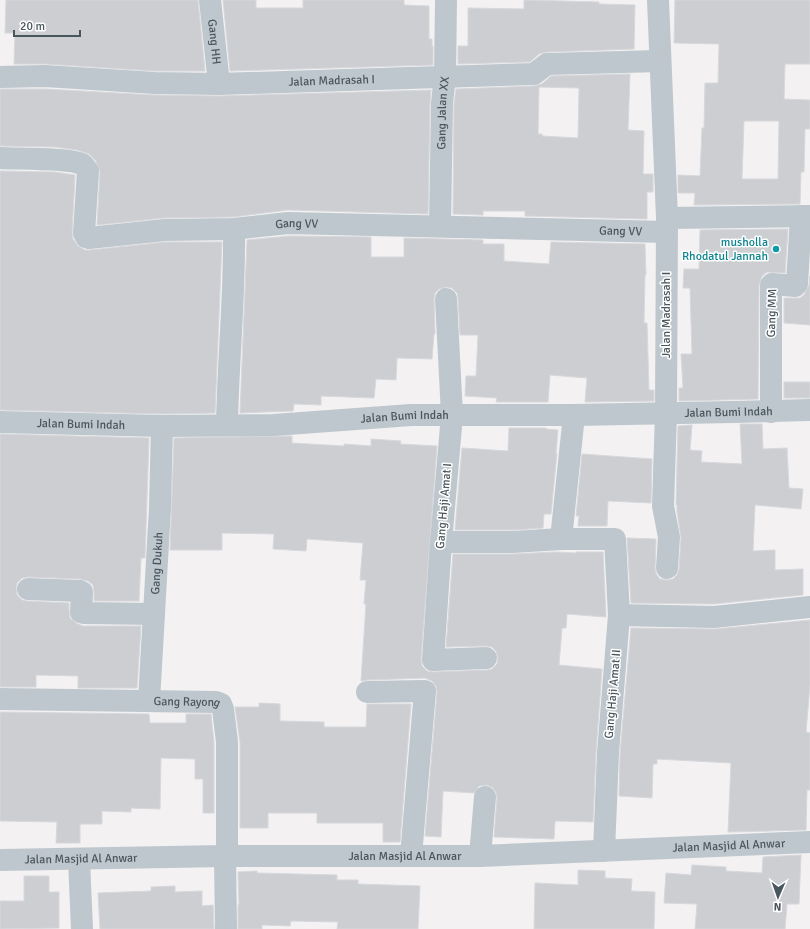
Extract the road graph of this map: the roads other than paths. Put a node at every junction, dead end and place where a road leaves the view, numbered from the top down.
1 (210, 0) edge
2 (446, 0) edge
3 (658, 0) edge
4 (660, 61) junction
5 (445, 76) junction
6 (0, 77) edge
7 (219, 84) junction
8 (0, 158) edge
9 (805, 216) edge
10 (667, 225) junction
11 (440, 226) junction
12 (234, 229) junction
13 (446, 299) dead end
14 (810, 410) edge
15 (771, 412) junction
16 (666, 413) junction
17 (452, 415) junction
18 (574, 415) junction
19 (0, 422) edge
20 (162, 426) junction
21 (227, 426) junction
22 (561, 539) junction
23 (440, 542) junction
24 (667, 568) dead end
25 (28, 590) dead end
26 (810, 607) edge
27 (154, 614) junction
28 (619, 615) junction
29 (486, 658) dead end
30 (366, 692) dead end
31 (0, 699) edge
32 (149, 702) junction
33 (485, 797) dead end
34 (810, 842) edge
35 (604, 851) junction
36 (226, 856) junction
37 (410, 856) junction
38 (480, 856) junction
39 (0, 860) edge
40 (79, 860) junction
41 (82, 929) edge
42 (226, 929) edge

1 - 7 street, Gang HH
2 - 5 street, Gang Jalan XX
3 - 4 street, Jalan Madrasah I
4 - 5 street, Jalan Madrasah I
4 - 10 street, Jalan Madrasah I
5 - 7 street, Jalan Madrasah I
5 - 11 street, Gang Jalan XX
6 - 7 street, Jalan Madrasah I
8 - 12 street, Gang VV
9 - 10 street, Gang MM
9 - 15 street, Gang MM
10 - 11 street, Gang VV
10 - 16 street, Jalan Madrasah I
11 - 12 street, Gang VV
12 - 21 street
13 - 17 street, Gang Haji Amat I
14 - 15 street, Jalan Bumi Indah
15 - 16 street, Jalan Bumi Indah
16 - 18 street, Jalan Bumi Indah
16 - 24 street, Jalan Madrasah I
17 - 18 street, Jalan Bumi Indah
17 - 21 street, Jalan Bumi Indah
17 - 23 street, Gang Haji Amat I
18 - 22 street
19 - 20 street, Jalan Bumi Indah
20 - 21 street, Jalan Bumi Indah
20 - 27 street, Gang Dukuh
22 - 23 street
22 - 28 street, Gang Haji Amat II
23 - 29 street, Gang Haji Amat I
25 - 27 street
26 - 28 street
27 - 32 street, Gang Dukuh
28 - 35 street, Gang Haji Amat II
30 - 37 street
31 - 32 street, Gang Rayong
32 - 36 street, Gang Rayong
33 - 38 street
34 - 35 street, Jalan Masjid Al Anwar
35 - 38 street, Jalan Masjid Al Anwar
36 - 37 street, Jalan Masjid Al Anwar
36 - 40 street, Jalan Masjid Al Anwar
36 - 42 street
37 - 38 street, Jalan Masjid Al Anwar
39 - 40 street, Jalan Masjid Al Anwar
40 - 41 street

